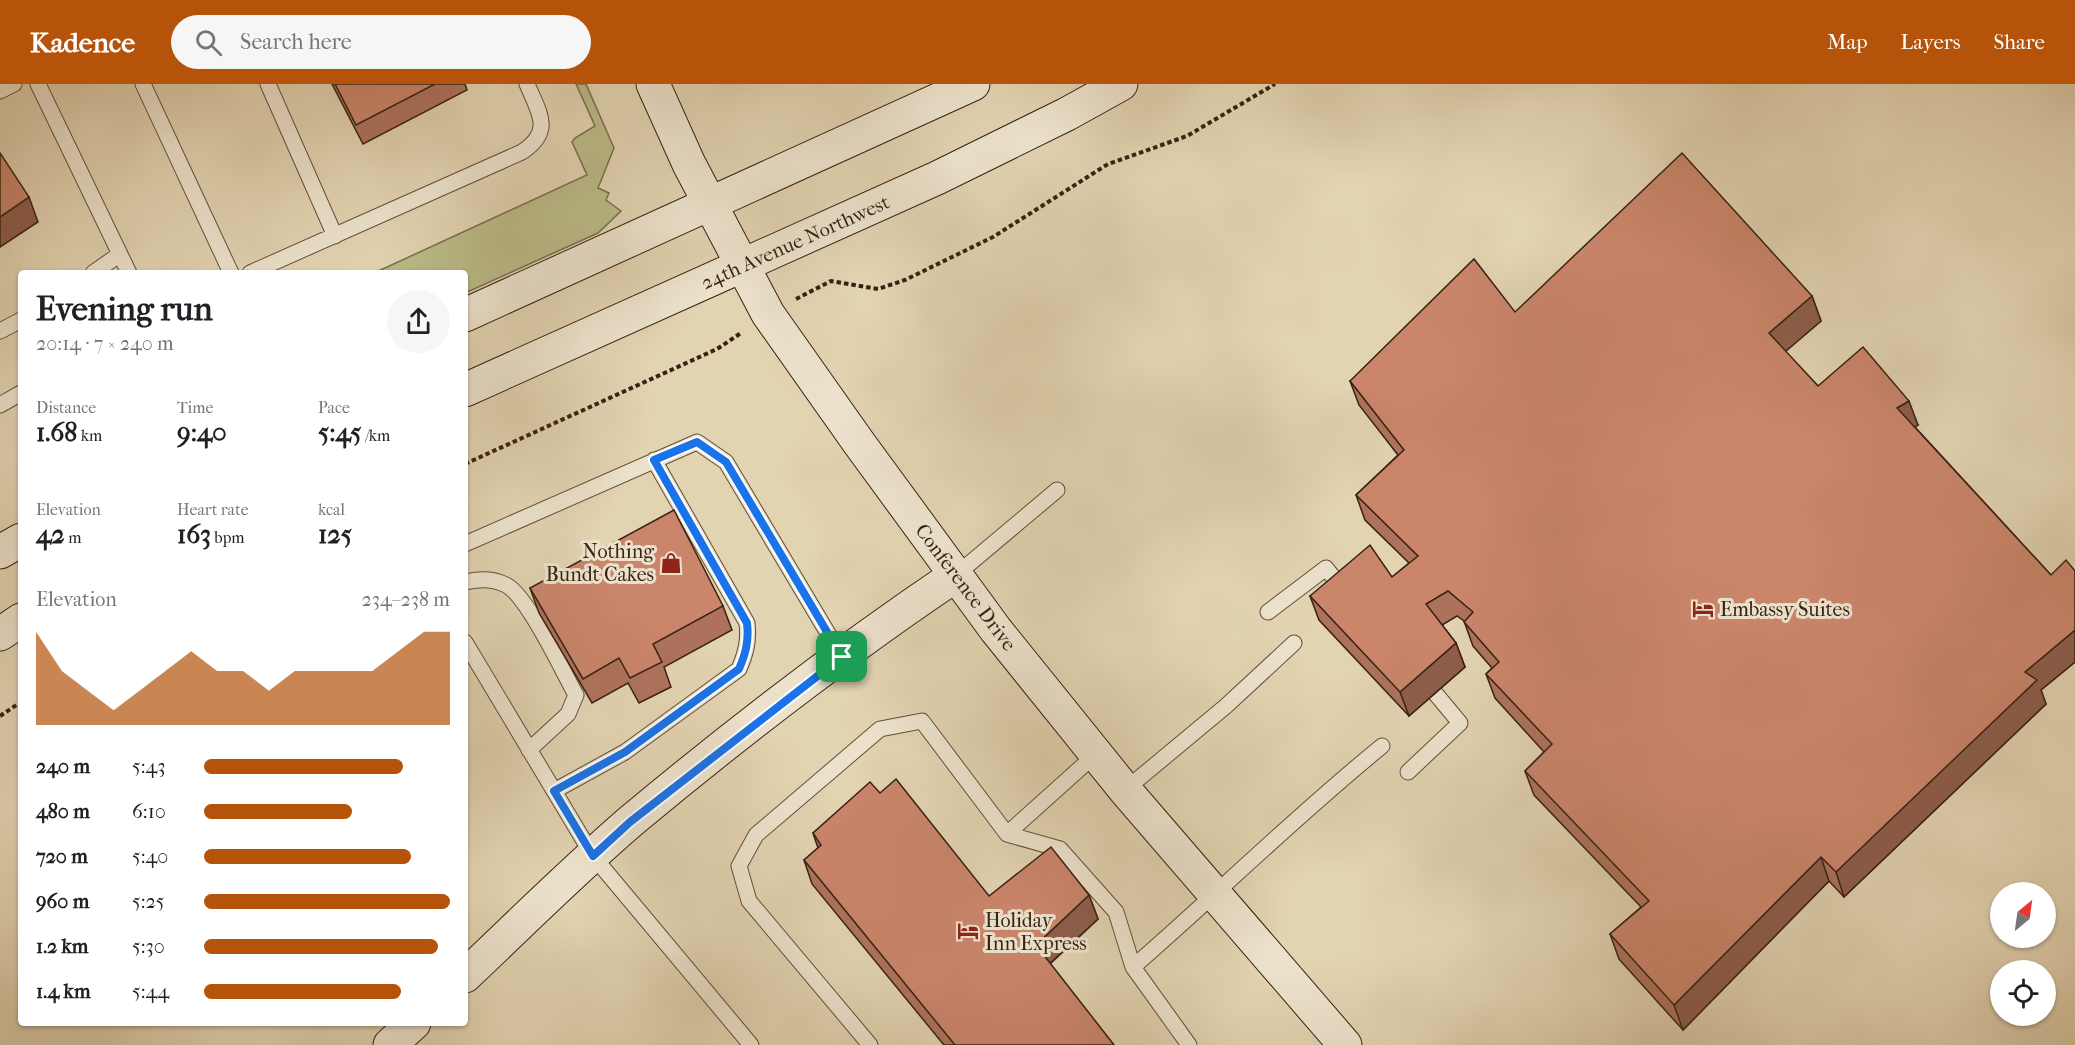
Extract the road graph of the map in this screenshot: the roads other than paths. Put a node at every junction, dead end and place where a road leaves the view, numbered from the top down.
1 (14, 84) edge
2 (38, 84) edge
3 (143, 84) edge
4 (268, 84) edge
5 (527, 84) edge
6 (653, 84) edge
7 (973, 84) edge
8 (1121, 84) edge
9 (0, 92) edge
10 (711, 204) junction
11 (335, 236) junction
12 (120, 254) junction
13 (743, 266) junction
14 (97, 270) edge
15 (128, 270) edge
16 (230, 270) edge
17 (257, 270) edge
18 (468, 314) edge
19 (18, 322) edge
20 (0, 331) edge
21 (468, 389) edge
22 (18, 395) edge
23 (0, 405) edge
24 (654, 460) junction
25 (1057, 490) dead end
26 (18, 542) edge
27 (468, 543) edge
28 (0, 552) edge
29 (956, 575) junction
30 (468, 581) edge
31 (1348, 595) edge
32 (1268, 612) dead end
33 (18, 622) edge
34 (0, 634) edge
35 (1294, 644) dead end
36 (468, 647) edge
37 (842, 657) junction
38 (1435, 693) dead end
39 (1382, 746) dead end
40 (529, 750) junction
41 (1096, 754) junction
42 (1408, 772) dead end
43 (1125, 790) junction
44 (554, 791) junction
45 (1007, 834) junction
46 (593, 856) junction
47 (1215, 897) junction
48 (1133, 967) junction
49 (468, 973) edge
50 (411, 1026) edge
51 (390, 1045) edge
52 (751, 1045) edge
53 (870, 1045) edge
54 (1189, 1045) edge
55 (1345, 1045) edge

1 - 9 lane
2 - 12 lane
3 - 16 lane
4 - 11 lane
5 - 11 lane
6 - 10 street, Conference Drive
7 - 10 street
8 - 13 street, 24th Avenue Northwest
10 - 13 street, Conference Drive
10 - 18 street
11 - 17 lane
12 - 14 lane
12 - 15 lane
13 - 21 street, 24th Avenue Northwest
13 - 29 street, Conference Drive
19 - 20 lane
22 - 23 lane
24 - 27 lane
24 - 37 lane
24 - 44 lane
25 - 29 lane
26 - 28 street
29 - 37 street
29 - 41 street, Conference Drive
30 - 40 lane
31 - 32 lane
33 - 34 street
35 - 43 lane
36 - 40 lane
37 - 46 street
38 - 42 lane
39 - 47 lane
40 - 44 lane
41 - 43 street, Conference Drive
41 - 45 lane
43 - 47 street, Conference Drive
44 - 46 lane
45 - 48 lane
45 - 53 lane
46 - 49 street
46 - 52 lane
47 - 48 lane
47 - 55 street, Conference Drive
48 - 54 lane
50 - 51 street

